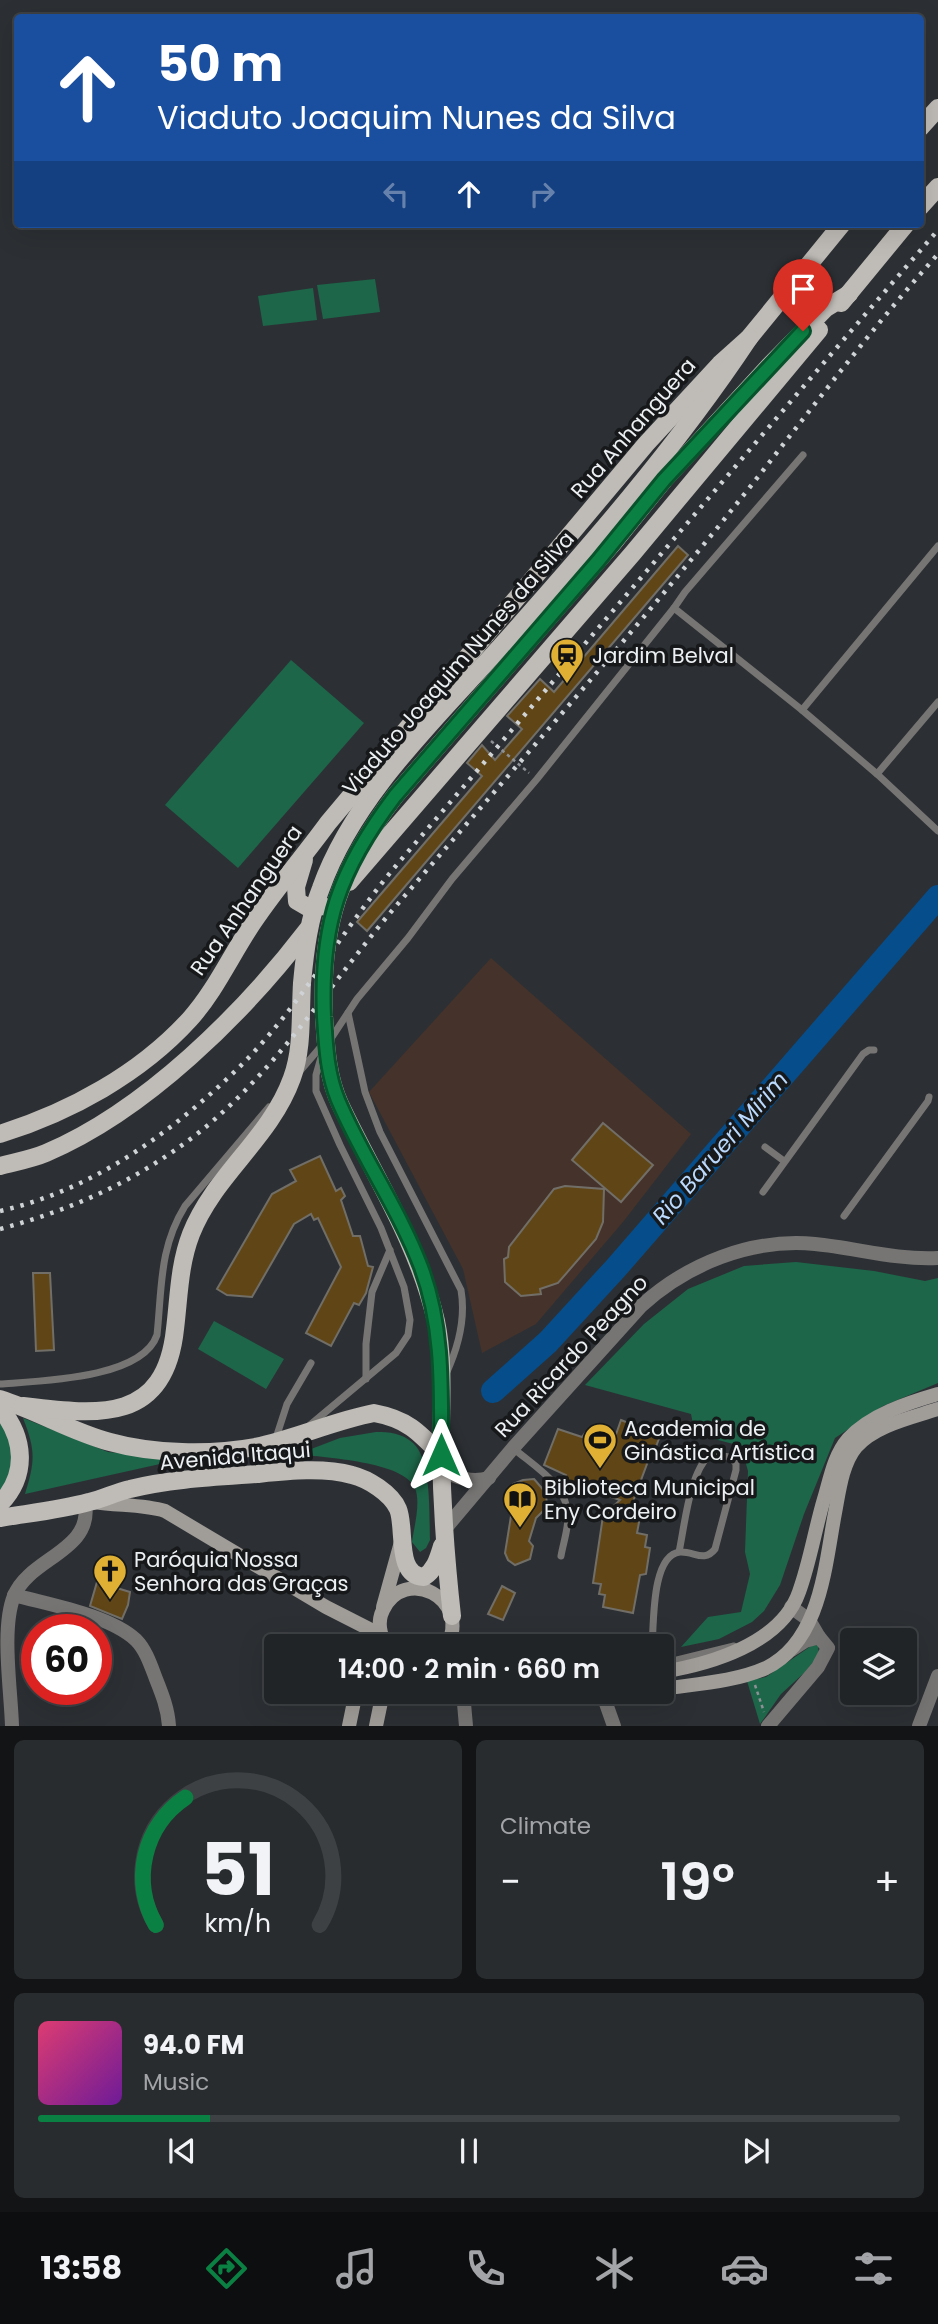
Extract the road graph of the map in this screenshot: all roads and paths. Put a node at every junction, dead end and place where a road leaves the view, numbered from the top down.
1 (938, 108) edge
2 (924, 124) edge
3 (938, 187) edge
4 (924, 203) edge
5 (839, 228) edge
6 (903, 228) edge
7 (849, 294) junction
8 (749, 338) junction
9 (803, 455) dead end
10 (938, 546) edge
11 (674, 608) junction
12 (938, 702) edge
13 (802, 710) junction
14 (478, 730) junction
15 (877, 774) junction
16 (537, 779) junction
17 (938, 831) edge
18 (310, 848) junction
19 (328, 905) junction
20 (347, 1013) junction
21 (340, 1024) junction
22 (874, 1050) dead end
23 (929, 1097) dead end
24 (0, 1134) edge
25 (765, 1147) dead end
26 (784, 1161) junction
27 (0, 1166) edge
28 (763, 1192) dead end
29 (844, 1216) dead end
30 (390, 1250) junction
31 (938, 1258) edge
32 (311, 1363) dead end
33 (366, 1379) junction
34 (0, 1384) edge
35 (938, 1394) edge
36 (0, 1399) edge
37 (441, 1402) junction
38 (23, 1406) junction
39 (0, 1408) edge
40 (938, 1409) edge
41 (298, 1434) junction
42 (275, 1441) junction
43 (513, 1448) junction
44 (441, 1463) junction
45 (489, 1478) junction
46 (88, 1503) junction
47 (0, 1504) edge
48 (0, 1518) edge
49 (444, 1536) junction
50 (402, 1537) junction
51 (679, 1552) junction
52 (561, 1556) dead end
53 (14, 1595) junction
54 (791, 1607) junction
55 (381, 1614) junction
56 (452, 1616) junction
57 (808, 1620) junction
58 (367, 1634) edge
59 (381, 1634) edge
60 (453, 1634) edge
61 (653, 1634) edge
62 (819, 1637) junction
63 (752, 1643) junction
64 (790, 1650) junction
65 (674, 1661) edge
66 (674, 1669) edge
67 (751, 1673) junction
68 (938, 1676) edge
69 (674, 1687) edge
70 (354, 1704) edge
71 (381, 1704) edge
72 (464, 1704) edge
73 (606, 1704) edge
74 (769, 1725) edge
75 (12, 1726) edge
76 (169, 1726) edge
77 (349, 1726) edge
78 (376, 1726) edge
79 (466, 1726) edge
80 (614, 1726) edge
81 (919, 1726) edge

1 - 2 main road
3 - 4 main road
5 - 8 main road, Rua Anhanguera
6 - 7 main road
7 - 14 main road
7 - 37 main road, Viaduto Joaquim Nunes da Silva
8 - 18 main road, Rua Anhanguera
8 - 38 main road, Viaduto Joaquim Nunes da Silva
9 - 11 lane
10 - 13 lane
11 - 13 lane
11 - 16 lane
12 - 15 lane
13 - 15 lane
14 - 16 path
14 - 19 main road
15 - 17 lane
16 - 20 lane
18 - 19 main road
18 - 24 main road, Rua Anhanguera
19 - 27 main road
20 - 21 lane
20 - 37 lane
21 - 30 lane
21 - 34 lane
22 - 26 lane
23 - 29 lane
25 - 26 lane
26 - 28 lane
30 - 33 lane
30 - 33 lane
31 - 43 street, Rua Ricardo Peagno
32 - 42 lane
33 - 41 lane
35 - 54 main road
36 - 38 main road
37 - 44 main road, Viaduto Joaquim Nunes da Silva
38 - 42 main road
39 - 47 main road
40 - 57 main road
41 - 42 main road
41 - 44 main road
43 - 45 street, Rua Ricardo Peagno
43 - 52 lane
44 - 45 street
44 - 49 main road, Viaduto Joaquim Nunes da Silva
45 - 49 street, Rua Ricardo Peagno
46 - 48 main road, Avenida Itaqui
46 - 50 main road, Avenida Itaqui
46 - 53 street
46 - 58 main road
49 - 50 main road
49 - 56 main road, Viaduto Joaquim Nunes da Silva
50 - 55 main road, Avenida Itaqui
51 - 51 lane
51 - 61 lane
53 - 75 street
53 - 76 street
54 - 57 street
54 - 63 main road
55 - 56 main road
55 - 59 main road, Avenida Itaqui
56 - 60 main road
57 - 62 street
57 - 64 main road
62 - 64 street
62 - 74 street
63 - 65 lane
63 - 66 main road
64 - 67 main road
67 - 69 main road
67 - 74 path
68 - 81 street
70 - 77 main road
71 - 78 main road
72 - 79 street
73 - 80 street

